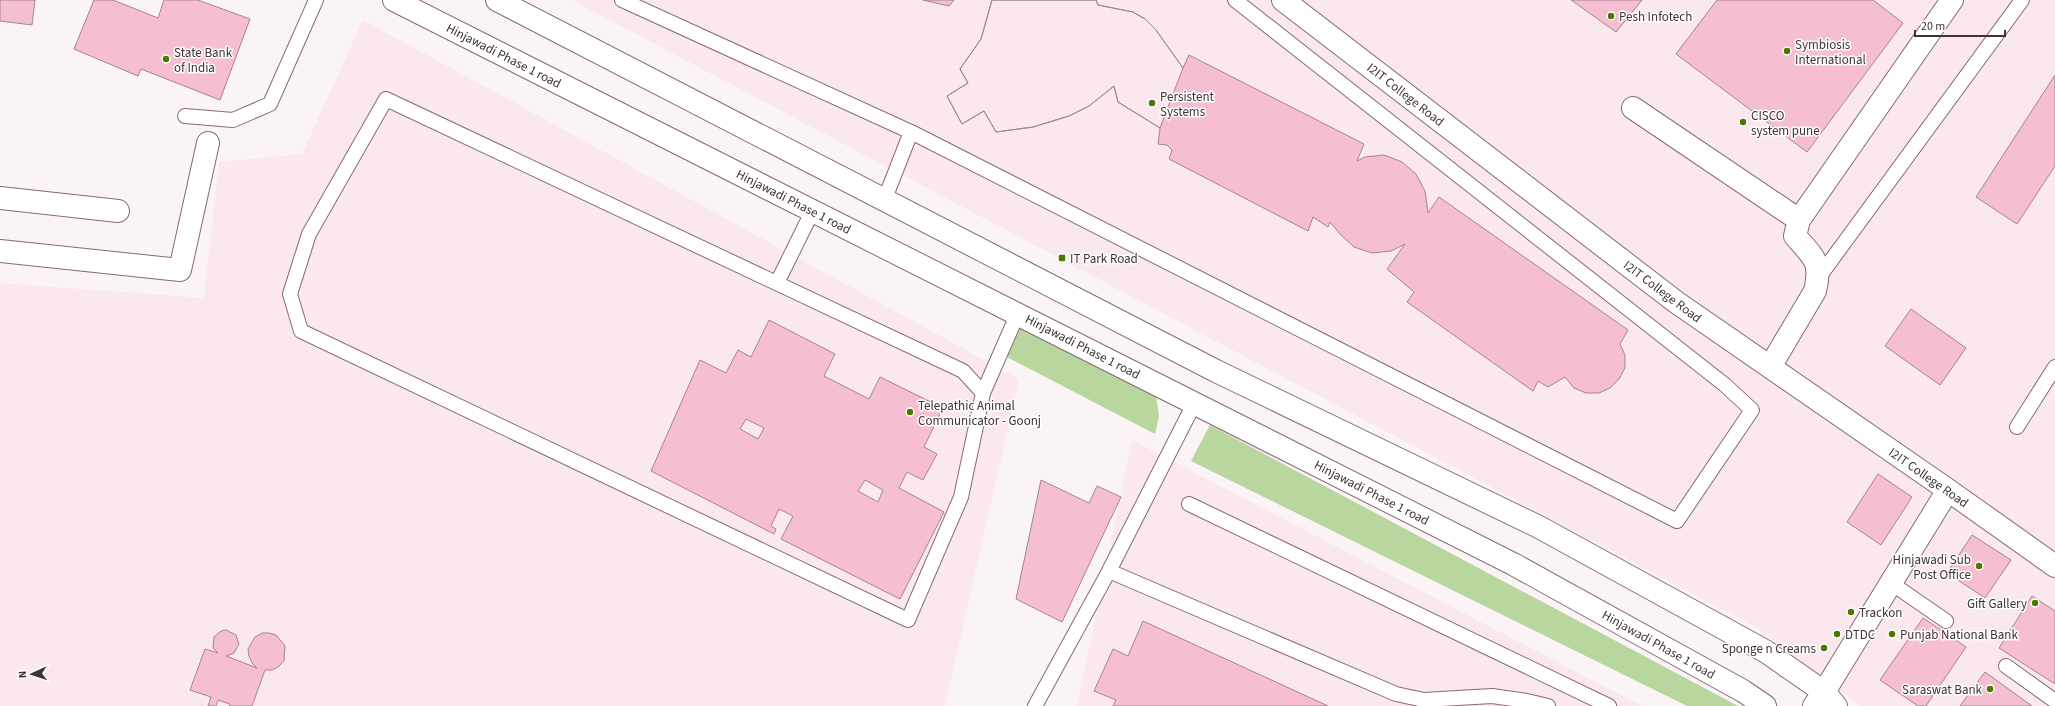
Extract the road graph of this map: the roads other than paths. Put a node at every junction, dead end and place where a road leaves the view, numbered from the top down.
1 (316, 0) edge
2 (394, 0) edge
3 (497, 0) edge
4 (622, 0) edge
5 (1235, 0) edge
6 (1283, 0) edge
7 (1952, 0) edge
8 (2022, 0) edge
9 (1633, 108) dead end
10 (185, 116) dead end
11 (911, 132) junction
12 (208, 143) dead end
13 (0, 198) edge
14 (884, 201) junction
15 (813, 210) junction
16 (118, 211) dead end
17 (1799, 220) junction
18 (0, 251) edge
19 (1818, 277) junction
20 (777, 283) junction
21 (1018, 313) junction
22 (1770, 367) junction
23 (2055, 367) edge
24 (983, 393) junction
25 (1195, 402) junction
26 (2017, 427) dead end
27 (1948, 490) junction
28 (1189, 504) dead end
29 (2055, 566) edge
30 (1110, 571) junction
31 (1891, 583) junction
32 (1946, 621) dead end
33 (2006, 666) dead end
34 (1824, 701) edge
35 (2055, 701) edge
36 (1035, 706) edge
37 (1548, 706) edge
38 (1609, 706) edge
39 (1765, 706) edge

1 - 10 lane
2 - 15 main road, Hinjawadi Phase 1 road
3 - 14 main road
4 - 11 lane
5 - 11 lane
6 - 22 main road, I2IT College Road
7 - 17 main road
8 - 19 lane
9 - 17 main road
11 - 14 lane
12 - 18 main road
13 - 16 main road
14 - 34 main road
15 - 20 lane
15 - 21 main road, Hinjawadi Phase 1 road
17 - 19 main road
19 - 22 main road
20 - 24 lane
20 - 24 lane
21 - 24 lane
21 - 25 main road, Hinjawadi Phase 1 road
22 - 27 main road, I2IT College Road
23 - 26 lane
25 - 30 lane
25 - 39 main road, Hinjawadi Phase 1 road
27 - 29 main road, I2IT College Road
27 - 31 main road
28 - 38 lane
30 - 36 lane
30 - 37 lane
31 - 32 lane
31 - 34 main road
33 - 35 lane

